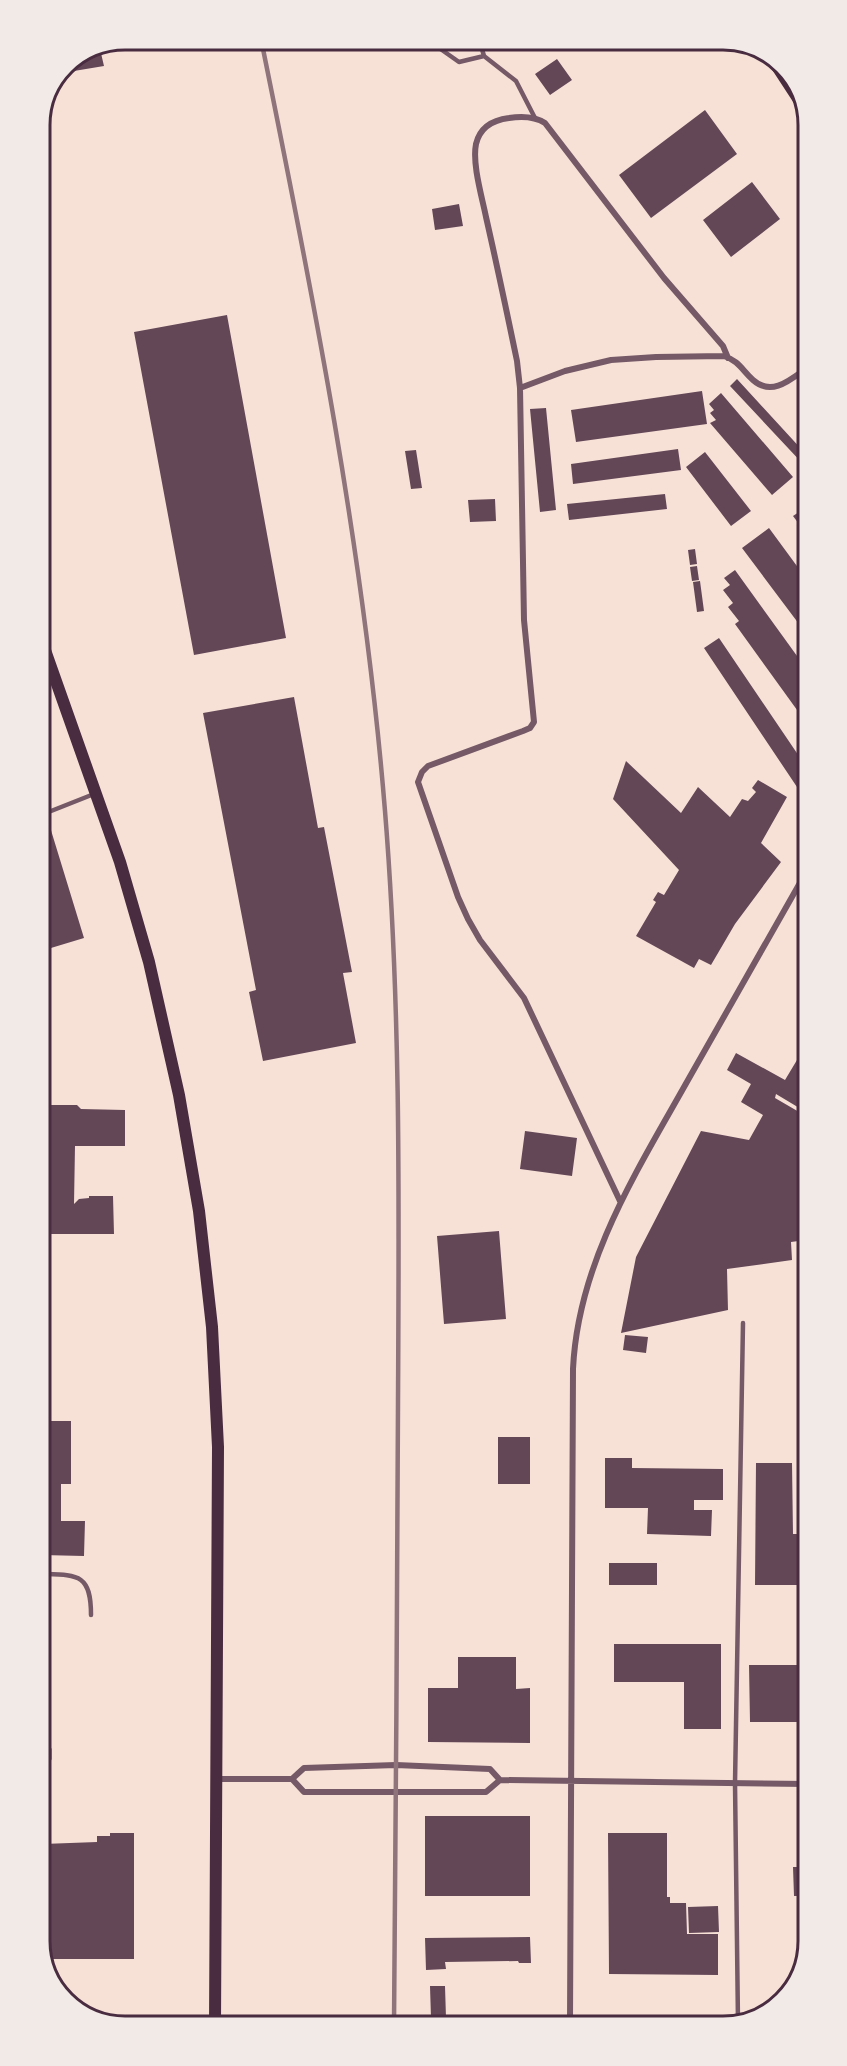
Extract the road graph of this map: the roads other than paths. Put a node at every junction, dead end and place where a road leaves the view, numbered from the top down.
1 (442, 50) edge
2 (482, 50) edge
3 (484, 56) junction
4 (535, 118) junction
5 (728, 358) junction
6 (798, 374) edge
7 (520, 388) junction
8 (50, 680) edge
9 (96, 793) junction
10 (50, 811) edge
11 (798, 888) edge
12 (620, 1201) junction
13 (743, 1323) dead end
14 (50, 1574) edge
15 (91, 1615) dead end
16 (218, 1779) junction
17 (292, 1779) junction
18 (500, 1780) junction
19 (571, 1782) junction
20 (735, 1783) junction
21 (798, 1784) edge
22 (738, 2015) edge
23 (215, 2016) edge
24 (570, 2016) edge

1 - 3 lane
2 - 3 lane
3 - 4 lane
4 - 5 street
4 - 7 street
5 - 6 street
5 - 7 street
7 - 12 street
8 - 9 main road
9 - 10 lane
9 - 16 main road
11 - 12 street
12 - 19 street
13 - 20 lane
14 - 15 lane
16 - 17 street
16 - 23 main road
17 - 18 street
17 - 18 street
18 - 19 street
19 - 20 street
19 - 24 street
20 - 21 street
20 - 22 lane

